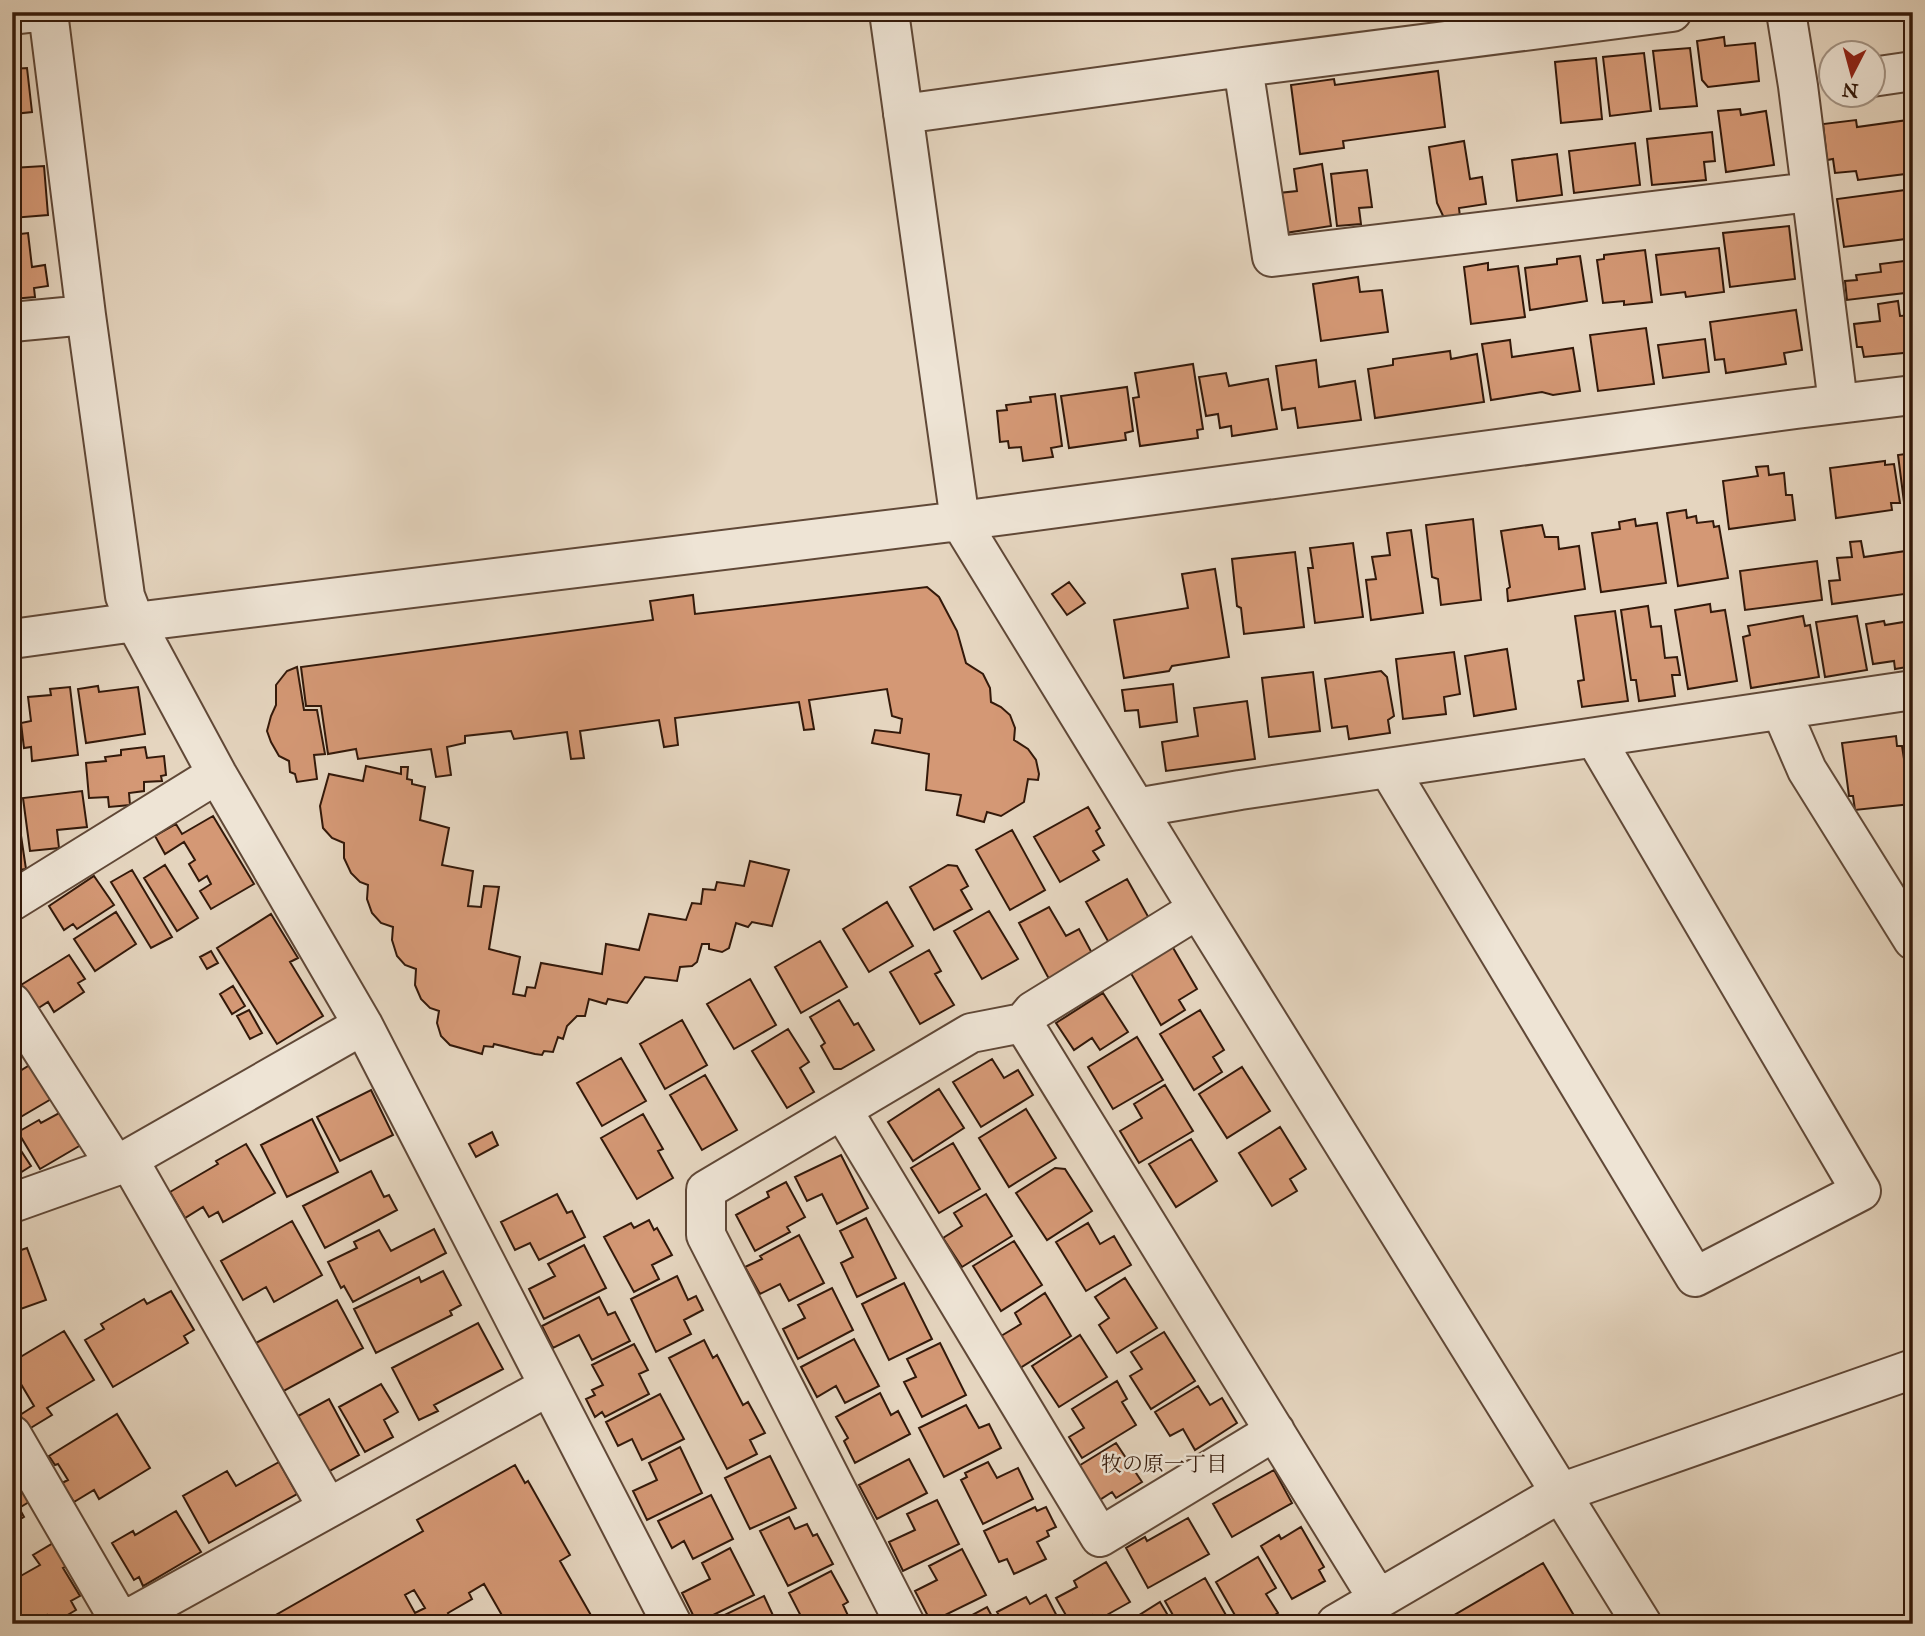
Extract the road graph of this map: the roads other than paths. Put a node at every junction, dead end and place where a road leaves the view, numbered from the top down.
1 (38, 12) edge
2 (48, 12) edge
3 (889, 12) edge
4 (1672, 12) edge
5 (1786, 12) edge
6 (12, 15) edge
7 (1243, 67) junction
8 (1913, 71) edge
9 (1886, 75) edge
10 (1814, 84) edge
11 (903, 114) junction
12 (1810, 192) junction
13 (86, 315) junction
14 (12, 322) edge
15 (1913, 395) edge
16 (1838, 403) junction
17 (960, 522) junction
18 (135, 622) junction
19 (12, 639) edge
20 (1913, 690) edge
21 (1782, 710) junction
22 (1595, 738) junction
23 (1388, 768) junction
24 (217, 774) junction
25 (1136, 808) junction
26 (12, 901) edge
27 (1198, 909) junction
28 (1913, 940) edge
29 (12, 1003) edge
30 (1023, 1023) junction
31 (363, 1025) junction
32 (843, 1111) junction
33 (122, 1162) junction
34 (12, 1203) edge
35 (1913, 1369) edge
36 (549, 1386) junction
37 (1275, 1431) junction
38 (12, 1435) edge
39 (1560, 1493) junction
40 (328, 1508) junction
41 (1378, 1600) junction
42 (120, 1623) edge
43 (672, 1624) edge
44 (905, 1624) edge
45 (1336, 1624) edge
46 (1642, 1624) edge

1 - 6 street
2 - 13 street
3 - 11 street
4 - 7 street
5 - 10 street
7 - 11 street
7 - 12 street
8 - 9 street
10 - 12 street
11 - 17 street
12 - 16 street
13 - 14 street
13 - 18 street
15 - 16 street
16 - 17 street
17 - 18 street
17 - 25 street
18 - 19 street
18 - 24 street
20 - 21 street
21 - 22 street
21 - 28 street
22 - 23 street
22 - 23 street
23 - 25 street
24 - 26 street
24 - 31 street
25 - 27 street
27 - 30 street
27 - 39 street
29 - 33 street
30 - 32 street
30 - 37 street
31 - 33 street
31 - 36 street
32 - 37 street
32 - 44 street
33 - 34 street
33 - 40 street
35 - 39 street
36 - 40 street
36 - 43 street
37 - 41 street
38 - 42 street
39 - 41 street
39 - 46 street
40 - 42 street
41 - 45 street

